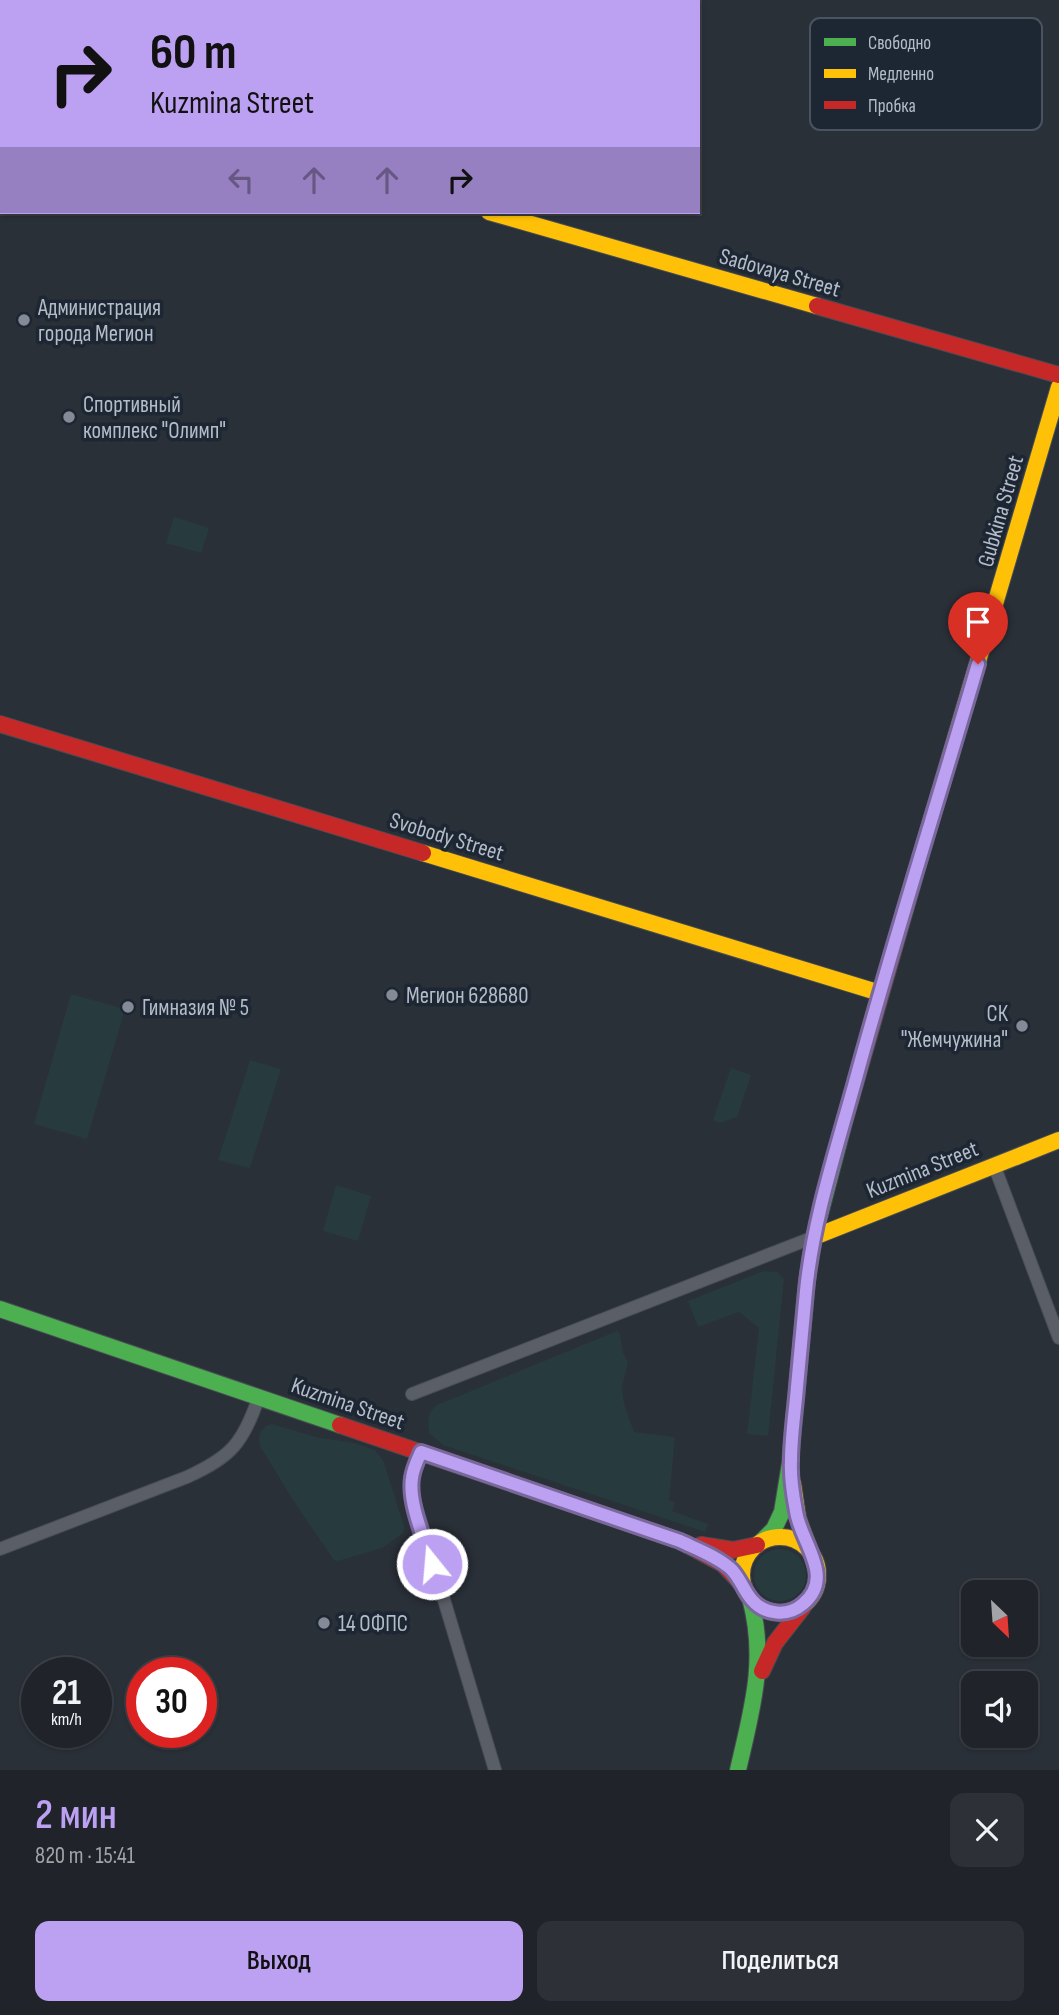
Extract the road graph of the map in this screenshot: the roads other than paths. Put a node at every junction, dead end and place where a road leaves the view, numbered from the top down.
1 (496, 214) edge
2 (1059, 375) edge
3 (1059, 387) edge
4 (0, 724) edge
5 (880, 993) junction
6 (1059, 1140) edge
7 (994, 1166) junction
8 (814, 1237) junction
9 (0, 1309) edge
10 (1059, 1338) edge
11 (412, 1394) dead end
12 (259, 1397) junction
13 (421, 1452) junction
14 (790, 1463) junction
15 (680, 1541) junction
16 (760, 1543) junction
17 (0, 1549) edge
18 (811, 1554) junction
19 (746, 1591) junction
20 (809, 1599) junction
21 (756, 1684) junction
22 (495, 1770) edge
23 (738, 1770) edge

1 - 2 main road, Sadovaya Street
3 - 5 main road, Gubkina Street
4 - 5 main road, Svobody Street
5 - 8 main road, Gubkina Street
6 - 7 main road, Kuzmina Street
7 - 8 main road, Kuzmina Street
7 - 10 street
8 - 11 street, Kuzmina Street
8 - 14 main road, Gubkina Street
9 - 12 main road, Kuzmina Street
12 - 13 main road, Kuzmina Street
12 - 17 street
13 - 15 main road, Kuzmina Street
13 - 22 street
14 - 16 main road
14 - 18 main road
15 - 16 main road
15 - 19 main road
16 - 18 main road
16 - 19 main road
18 - 20 main road
19 - 20 main road
19 - 21 main road
20 - 21 main road
21 - 23 main road

